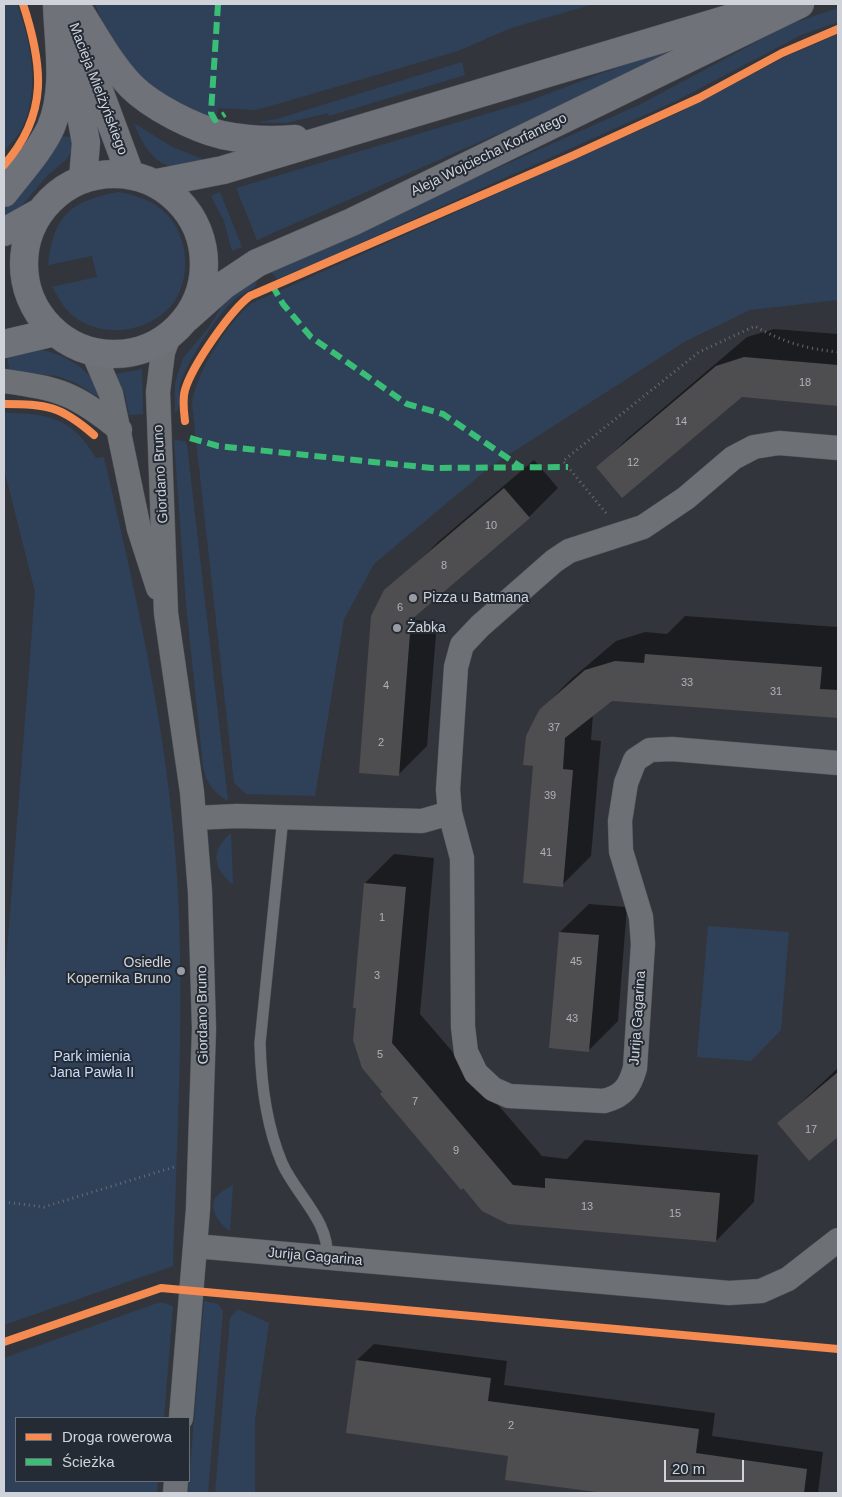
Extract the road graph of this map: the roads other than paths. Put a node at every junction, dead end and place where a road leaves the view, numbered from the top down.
1 (57, 4) edge
2 (61, 4) edge
3 (66, 4) edge
4 (75, 4) edge
5 (782, 4) edge
6 (800, 4) edge
7 (329, 138) junction
8 (130, 174) junction
9 (83, 178) junction
10 (157, 183) junction
11 (4, 193) edge
12 (40, 212) junction
13 (4, 232) edge
14 (178, 327) junction
15 (55, 332) junction
16 (4, 344) edge
17 (92, 352) junction
18 (4, 381) edge
19 (120, 430) junction
20 (838, 448) edge
21 (166, 613) junction
22 (838, 763) edge
23 (450, 813) junction
24 (283, 817) junction
25 (194, 818) junction
26 (838, 1240) edge
27 (195, 1246) junction
28 (327, 1258) junction
29 (181, 1417) edge

1 - 11 main road
2 - 9 main road, Macieja Mielżyńskiego
3 - 8 main road, Macieja Mielżyńskiego
4 - 7 main road
5 - 7 main road
6 - 14 main road, Aleja Wojciecha Korfantego
7 - 10 main road
8 - 9 main road
8 - 10 main road
9 - 12 main road
10 - 14 main road
12 - 13 main road
12 - 15 main road, Aleja Wojciecha Korfantego
14 - 17 main road, Aleja Wojciecha Korfantego
14 - 21 street, Giordano Bruno
15 - 16 main road
15 - 17 main road, Aleja Wojciecha Korfantego
17 - 19 street, Giordano Bruno
18 - 19 street
19 - 21 street, Giordano Bruno
20 - 23 street, Jurija Gagarina
21 - 25 street, Giordano Bruno
22 - 23 street, Jurija Gagarina
23 - 24 street
24 - 25 street
24 - 28 lane
25 - 27 street, Giordano Bruno
26 - 28 street, Jurija Gagarina
27 - 28 street, Jurija Gagarina
27 - 29 street, Giordano Bruno

